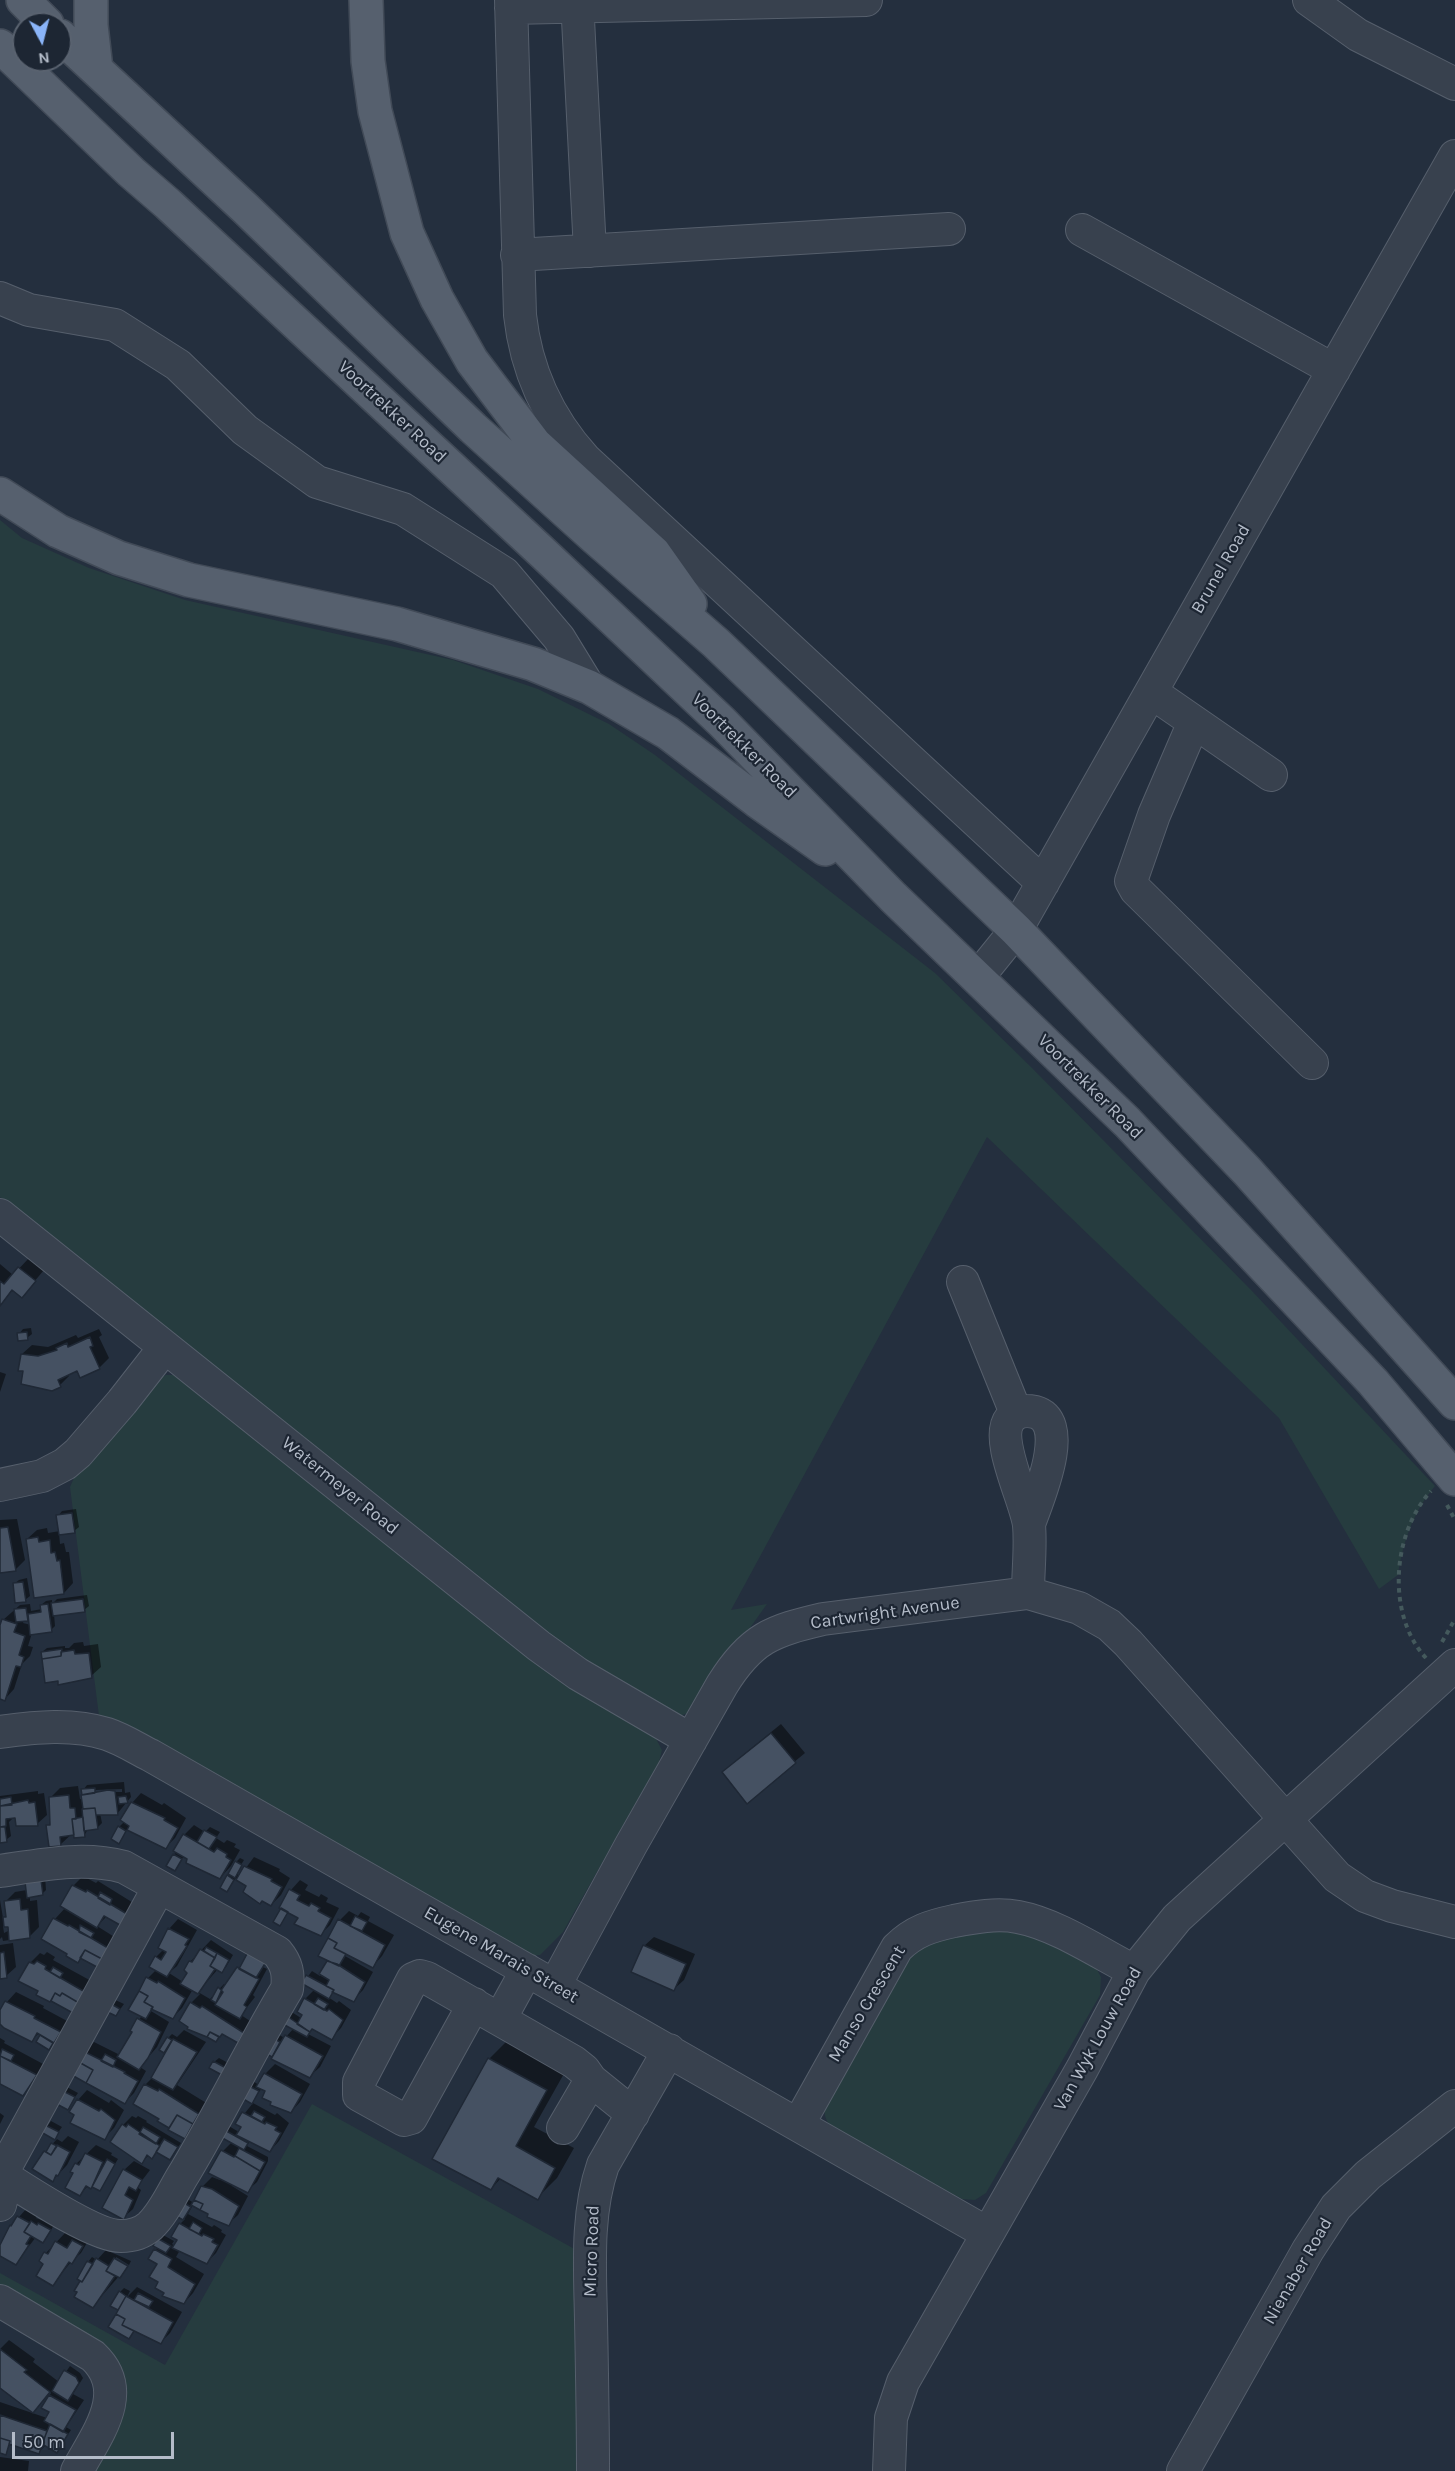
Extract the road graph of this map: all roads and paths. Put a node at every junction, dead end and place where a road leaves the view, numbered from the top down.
1 (5, 0) edge
2 (23, 0) edge
3 (76, 0) edge
4 (91, 0) edge
5 (366, 0) edge
6 (866, 0) edge
7 (1309, 0) edge
8 (511, 4) edge
9 (577, 4) edge
10 (0, 5) edge
11 (35, 12) edge
12 (64, 12) edge
13 (72, 47) edge
14 (10, 60) edge
15 (96, 69) junction
16 (1455, 84) edge
17 (1455, 156) edge
18 (949, 229) dead end
19 (1082, 230) dead end
20 (590, 251) junction
21 (518, 255) junction
22 (0, 298) edge
23 (1334, 370) junction
24 (0, 494) edge
25 (716, 643) junction
26 (589, 687) junction
27 (1151, 692) junction
28 (1194, 722) junction
29 (1271, 775) dead end
30 (1043, 883) junction
31 (893, 897) junction
32 (1016, 930) junction
33 (978, 977) junction
34 (1312, 1063) dead end
35 (0, 1215) edge
36 (963, 1282) dead end
37 (165, 1347) junction
38 (1455, 1403) edge
39 (1017, 1413) junction
40 (0, 1485) edge
41 (1449, 1485) edge
42 (1455, 1520) edge
43 (1029, 1524) junction
44 (1028, 1593) junction
45 (1437, 1671) edge
46 (0, 1732) edge
47 (691, 1740) junction
48 (1287, 1820) junction
49 (0, 1871) edge
50 (159, 1887) junction
51 (1455, 1922) edge
52 (527, 1970) junction
53 (1134, 1971) junction
54 (555, 1985) junction
55 (669, 2050) junction
56 (591, 2080) junction
57 (1455, 2106) edge
58 (633, 2114) junction
59 (798, 2125) junction
60 (563, 2128) dead end
61 (0, 2182) edge
62 (987, 2233) junction
63 (0, 2301) edge
64 (77, 2471) edge
65 (593, 2471) edge
66 (889, 2471) edge
67 (1183, 2471) edge

1 - 10 main road
2 - 11 main road
3 - 12 main road
4 - 15 main road
5 - 25 main road
6 - 9 street
7 - 16 street
8 - 9 street
8 - 21 street
9 - 20 street
13 - 15 main road
14 - 31 main road, Voortrekker Road
15 - 25 main road
17 - 23 street, Brunel Road
18 - 20 street
19 - 23 street
20 - 21 street
21 - 30 street
22 - 26 street
23 - 27 street, Brunel Road
24 - 26 main road
25 - 32 main road
26 - 31 main road
27 - 28 street
27 - 30 street, Brunel Road
28 - 29 street
28 - 34 street
30 - 32 street, Brunel Road
31 - 33 main road, Voortrekker Road
32 - 33 street, Brunel Road
32 - 38 main road
33 - 41 main road, Voortrekker Road
35 - 37 street, Watermeyer Road
36 - 39 street
37 - 40 street
37 - 47 street, Watermeyer Road
39 - 43 street
39 - 43 street
41 - 42 path
41 - 45 path
43 - 44 street
44 - 47 street, Cartwright Avenue
44 - 48 street, Cartwright Avenue
45 - 48 street, Van Wyk Louw Road
46 - 52 street, Eugene Marais Street
47 - 54 street, Cartwright Avenue
48 - 51 street, Cartwright Avenue
48 - 53 street, Van Wyk Louw Road
49 - 50 street
50 - 61 street
50 - 61 street
52 - 54 street, Eugene Marais Street
52 - 56 street
53 - 59 street, Manso Crescent
53 - 62 street, Van Wyk Louw Road
54 - 55 street, Eugene Marais Street
55 - 58 street, Micro Road
55 - 59 street, Eugene Marais Street
56 - 58 street
56 - 60 street
57 - 67 street, Nienaber Road
58 - 65 street, Micro Road
59 - 62 street, Eugene Marais Street
62 - 66 street, Van Wyk Louw Road
63 - 64 street

